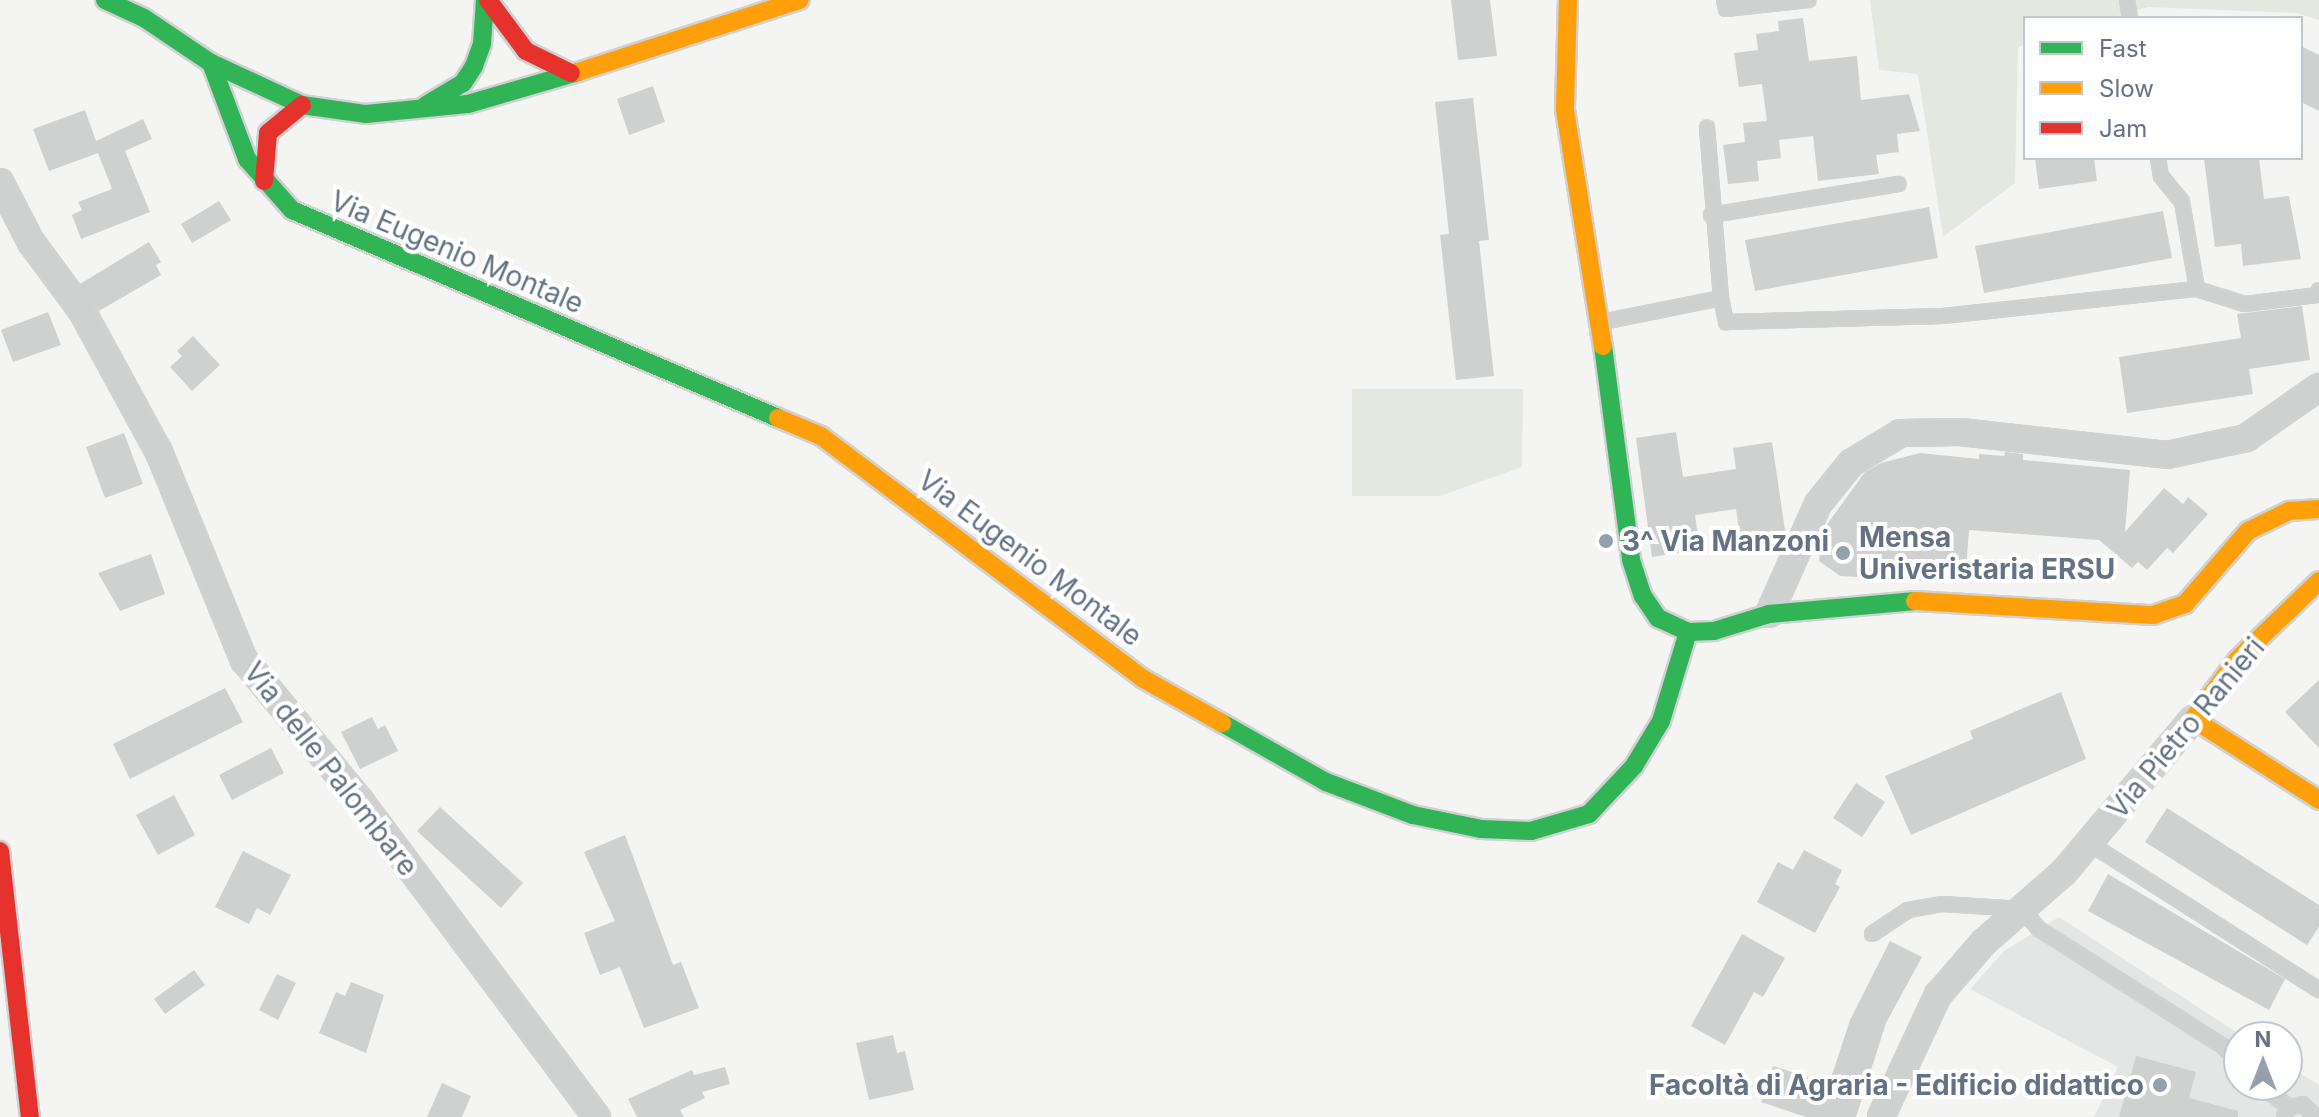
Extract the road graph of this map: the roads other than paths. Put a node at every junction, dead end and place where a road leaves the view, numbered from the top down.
1 (105, 0) edge
2 (130, 0) edge
3 (486, 0) edge
4 (800, 0) edge
5 (1568, 0) edge
6 (1724, 0) edge
7 (1809, 0) edge
8 (144, 18) junction
9 (211, 63) junction
10 (571, 73) junction
11 (302, 105) junction
12 (414, 111) junction
13 (1707, 128) dead end
14 (2158, 160) edge
15 (264, 181) junction
16 (0, 182) edge
17 (1898, 184) dead end
18 (1711, 215) junction
19 (2197, 289) junction
20 (2319, 290) edge
21 (1721, 298) junction
22 (1599, 322) junction
23 (2319, 387) edge
24 (2319, 509) edge
25 (2319, 581) edge
26 (1769, 614) junction
27 (1688, 632) junction
28 (2193, 719) junction
29 (2317, 797) edge
30 (2089, 843) junction
31 (0, 851) edge
32 (2027, 916) junction
33 (1872, 934) dead end
34 (2319, 990) edge
35 (2223, 1043) edge
36 (2287, 1113) edge
37 (30, 1117) edge
38 (597, 1117) edge
39 (1881, 1117) edge
40 (2316, 1117) edge

1 - 8 street
2 - 8 street
3 - 10 street
3 - 12 street
4 - 10 street
5 - 22 street
6 - 7 lane
8 - 9 street
9 - 11 street
9 - 15 street, Via Eugenio Montale
10 - 12 street
11 - 12 street
11 - 15 street
13 - 18 lane
14 - 19 lane
15 - 27 street, Via Eugenio Montale
16 - 38 street, Via delle Palombare
17 - 18 lane
18 - 21 lane
19 - 20 lane
19 - 21 lane
21 - 22 lane
22 - 27 street
23 - 26 street
24 - 26 street
25 - 28 street, Via Pietro Ranieri
26 - 27 street
28 - 29 street
28 - 30 street, Via Pietro Ranieri
30 - 32 street, Via Pietro Ranieri
30 - 34 lane, Via Pietro Ranieri
31 - 37 street
32 - 33 lane
32 - 35 lane
32 - 39 street, Via Pietro Ranieri
36 - 40 lane

